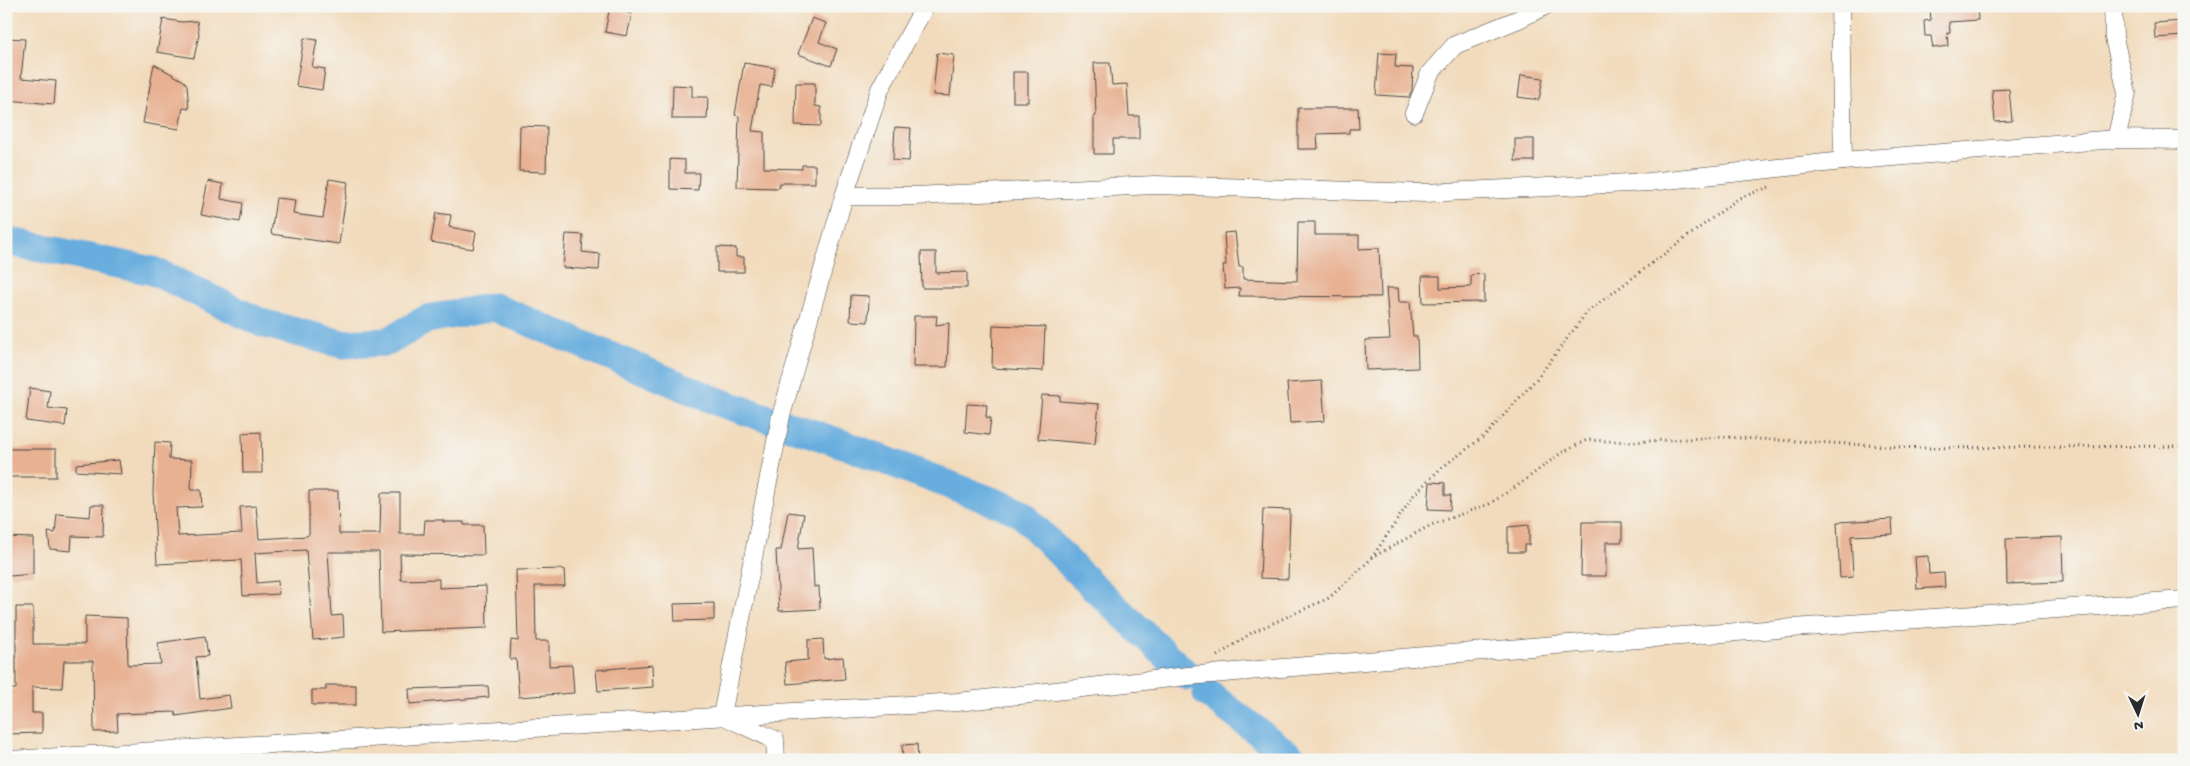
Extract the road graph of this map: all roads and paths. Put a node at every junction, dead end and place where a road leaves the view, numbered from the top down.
1 (925, 6) edge
2 (1545, 6) edge
3 (1840, 6) edge
4 (2113, 6) edge
5 (1414, 113) dead end
6 (2116, 140) junction
7 (2184, 140) edge
8 (1843, 161) junction
9 (1777, 184) dead end
10 (844, 196) junction
11 (2184, 446) edge
12 (1371, 558) junction
13 (2184, 600) edge
14 (1210, 661) dead end
15 (722, 715) junction
16 (10, 760) edge
17 (776, 760) edge

1 - 10 street
2 - 5 street
3 - 8 street
4 - 6 street
6 - 7 street
6 - 8 street
8 - 10 street
9 - 12 path
10 - 15 street
11 - 12 path
12 - 14 path
13 - 15 street
15 - 16 street
15 - 17 street

